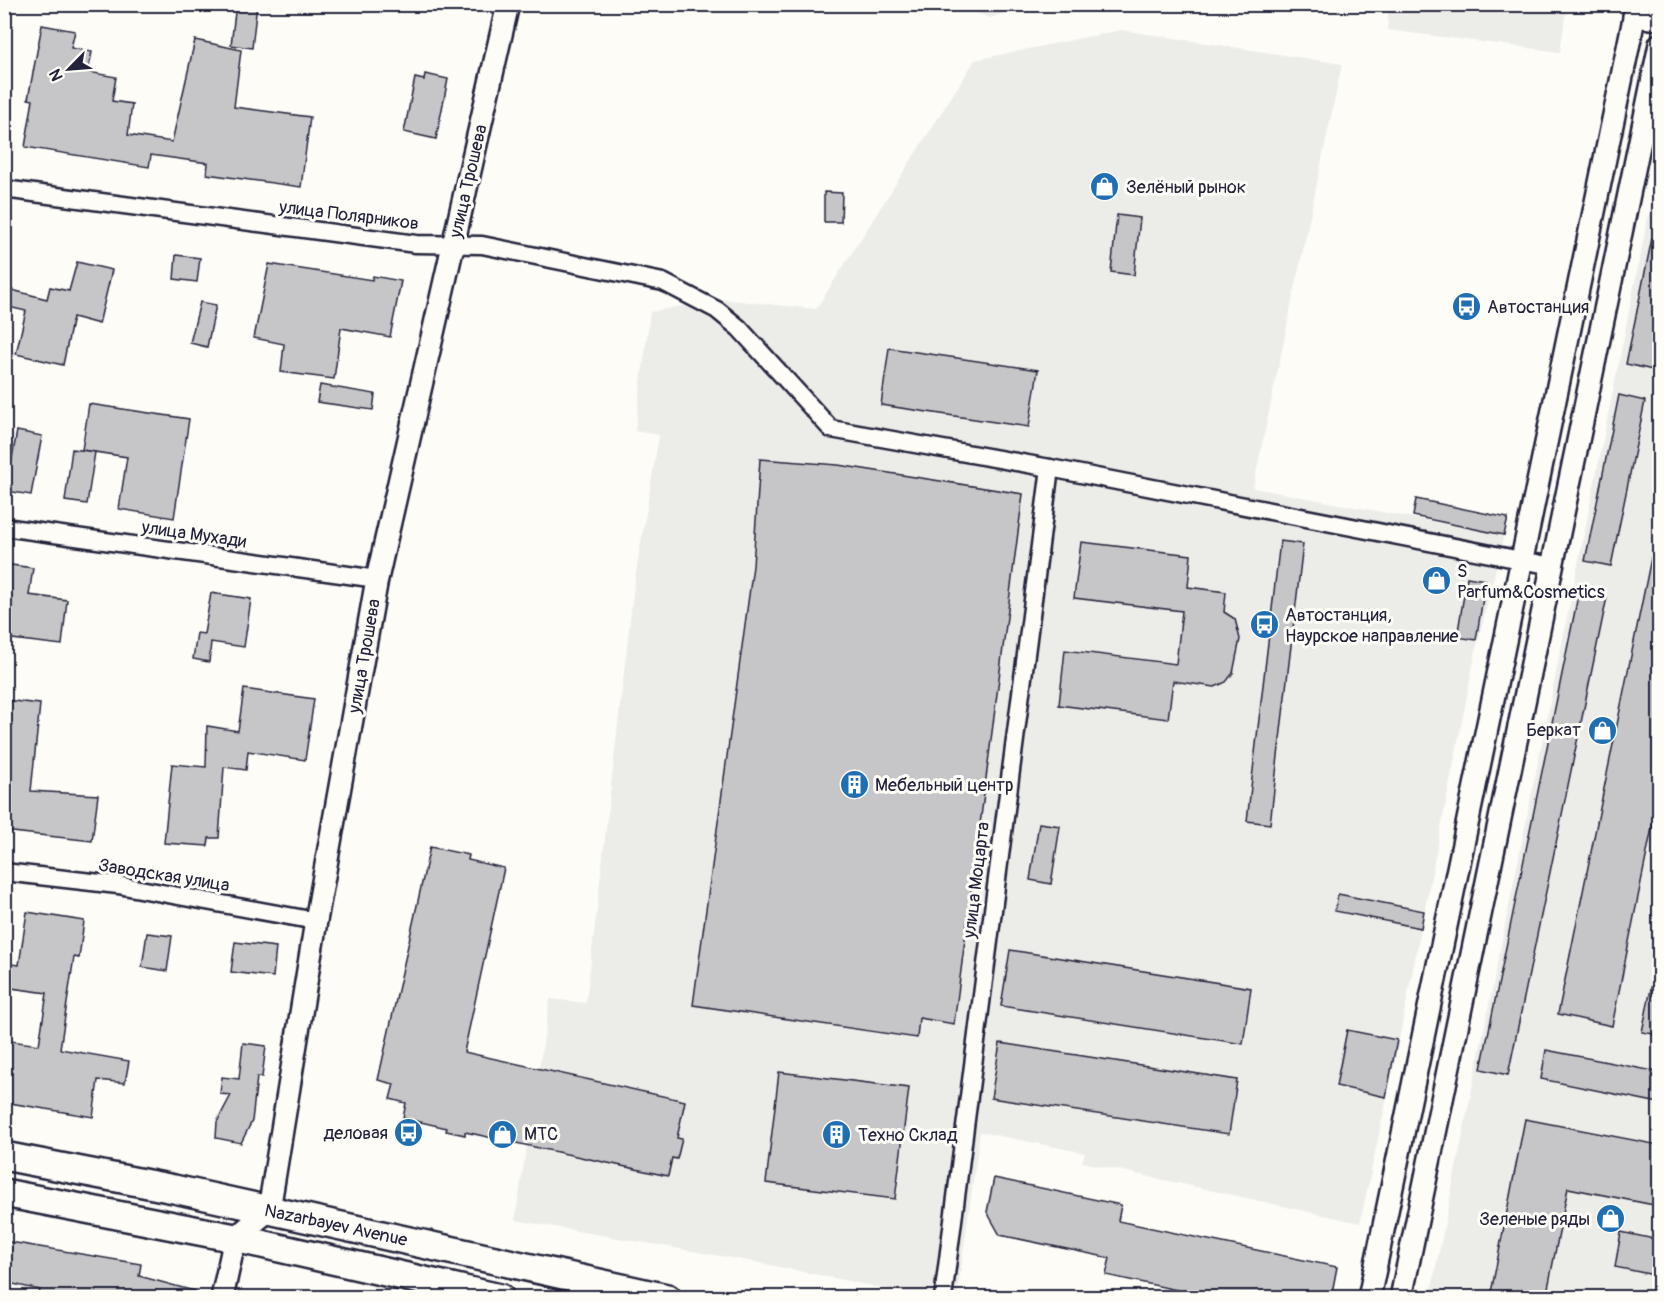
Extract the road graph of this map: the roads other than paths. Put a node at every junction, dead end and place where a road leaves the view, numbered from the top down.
1 (508, 4) edge
2 (1636, 10) edge
3 (1659, 19) edge
4 (1659, 44) edge
5 (4, 189) edge
6 (453, 245) junction
7 (1050, 468) junction
8 (4, 528) edge
9 (1521, 560) junction
10 (1552, 566) junction
11 (378, 579) junction
12 (4, 872) edge
13 (316, 921) junction
14 (4, 1156) edge
15 (4, 1193) edge
16 (269, 1210) junction
17 (234, 1238) junction
18 (222, 1298) edge
19 (500, 1298) edge
20 (667, 1298) edge
21 (943, 1298) edge
22 (1369, 1298) edge
23 (1401, 1298) edge

1 - 6 street, улица Трошева
2 - 3 street
2 - 9 street
4 - 10 street
5 - 6 street, улица Полярников
6 - 7 street, улица Полярников
6 - 11 street, улица Трошева
7 - 9 street, улица Полярников
7 - 21 street, улица Моцарта
8 - 11 street, улица Мухади
9 - 10 street, улица Полярников
9 - 22 street
10 - 23 street
11 - 13 street, улица Трошева
12 - 13 street, Заводская улица
13 - 16 street, улица Трошева
14 - 16 main road, Nazarbayev Avenue
15 - 17 main road, Nazarbayev Avenue
16 - 17 street
16 - 20 main road, Nazarbayev Avenue
17 - 18 street
17 - 19 main road, Nazarbayev Avenue

